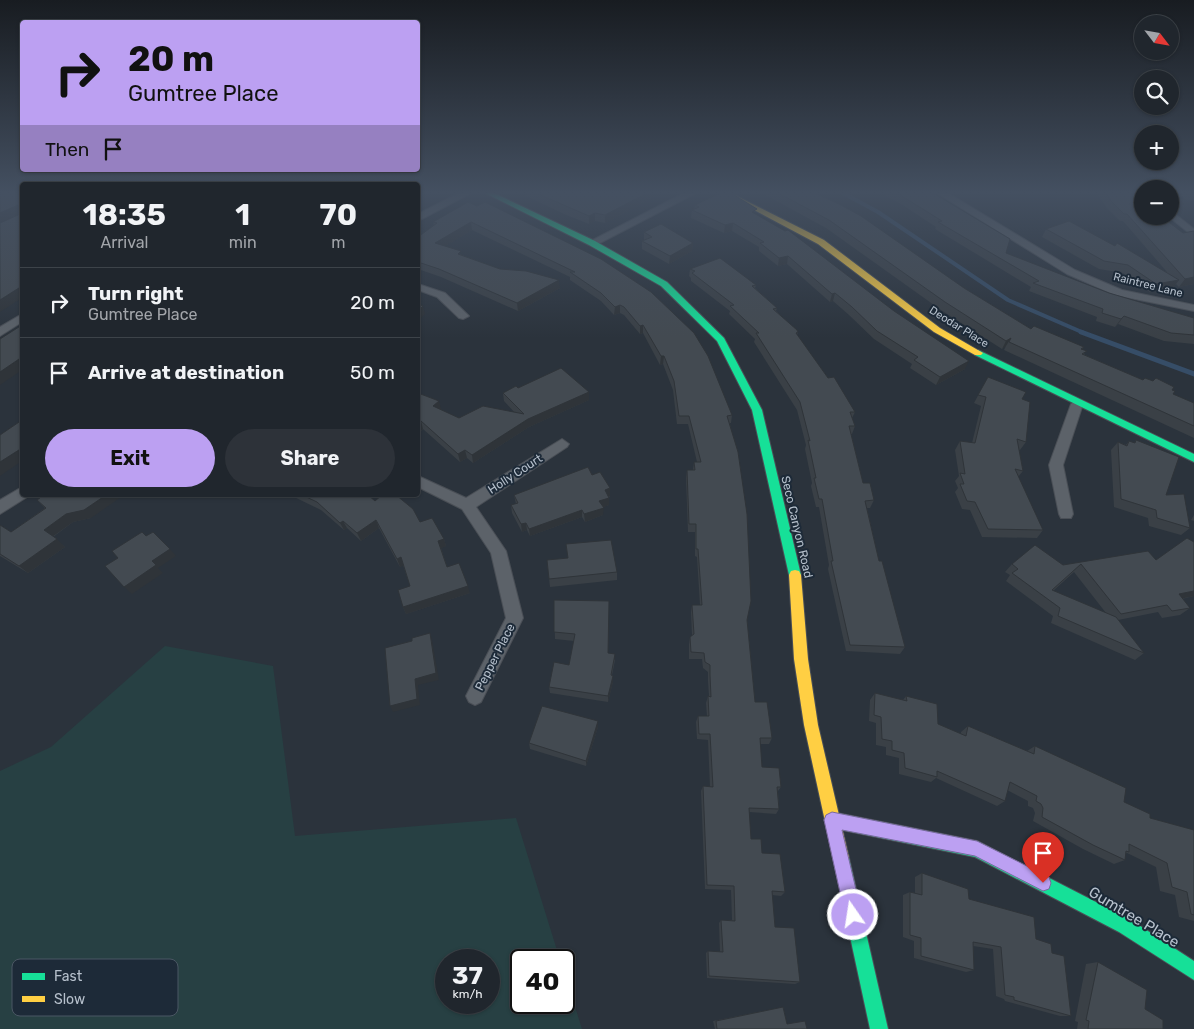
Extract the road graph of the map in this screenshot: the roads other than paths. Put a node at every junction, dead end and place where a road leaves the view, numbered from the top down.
1 (588, 241) edge
2 (596, 241) edge
3 (820, 241) edge
4 (1019, 241) edge
5 (592, 243) junction
6 (420, 288) edge
7 (1194, 308) edge
8 (463, 316) dead end
9 (20, 318) edge
10 (0, 332) edge
11 (1077, 404) junction
12 (562, 444) dead end
13 (1194, 458) edge
14 (420, 482) edge
15 (20, 494) edge
16 (468, 505) junction
17 (0, 508) edge
18 (1066, 514) dead end
19 (475, 696) dead end
20 (832, 820) junction
21 (1194, 971) edge
22 (879, 1029) edge

1 - 5 street, Seco Canyon Road
2 - 5 street
3 - 11 street, Deodar Place
4 - 7 street, Raintree Lane
5 - 20 street, Seco Canyon Road
6 - 8 street
9 - 10 street
11 - 13 street, Deodar Place
11 - 18 street
12 - 16 street, Holly Court
14 - 16 street
15 - 17 street
16 - 19 street, Pepper Place
20 - 21 street, Gumtree Place
20 - 22 street, Seco Canyon Road

